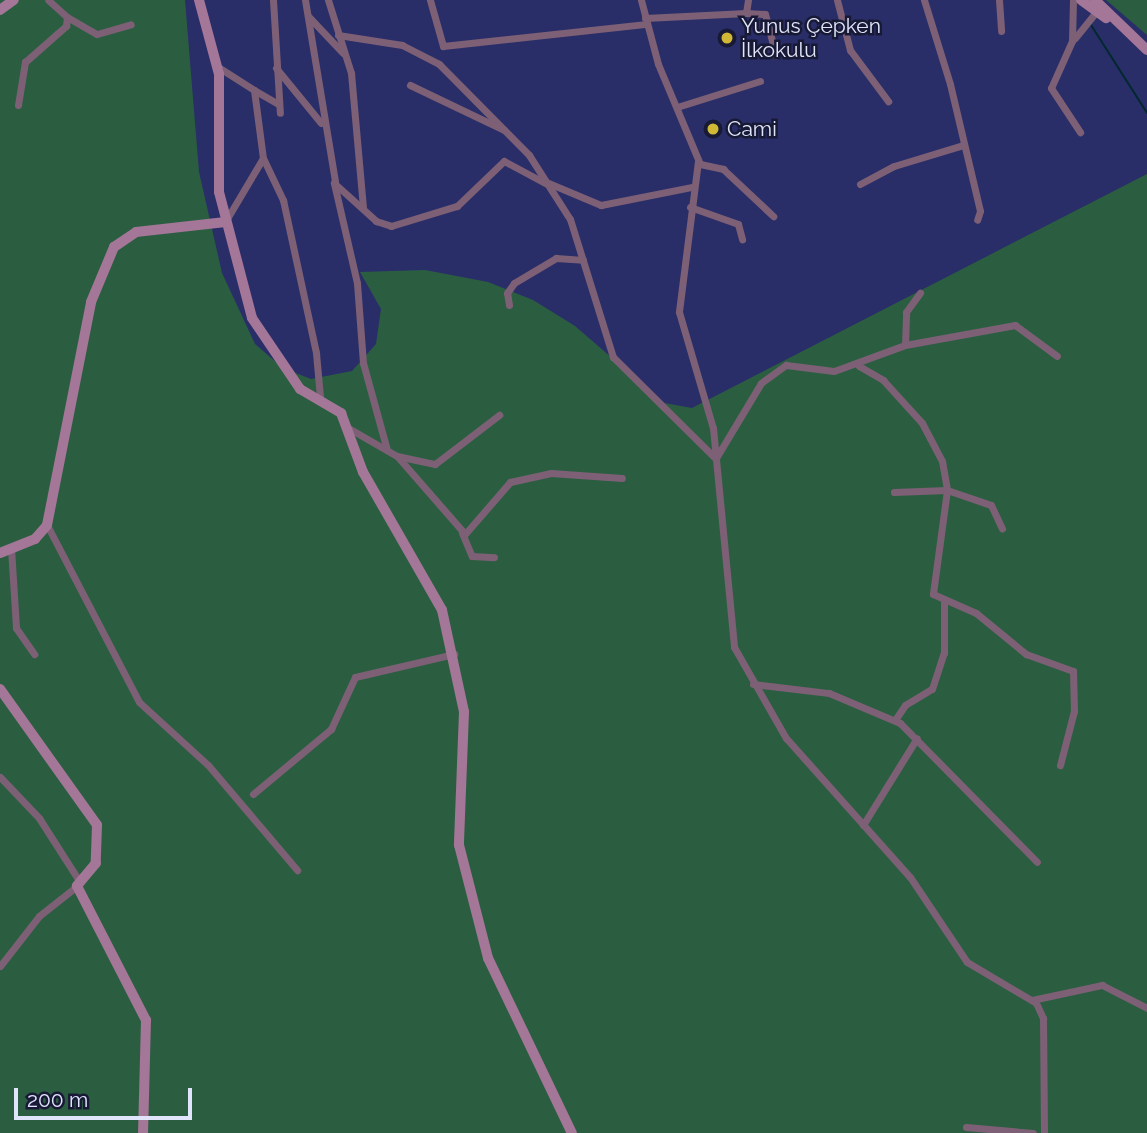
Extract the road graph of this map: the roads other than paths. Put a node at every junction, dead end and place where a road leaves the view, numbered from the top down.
1 (14, 0) edge
2 (48, 0) edge
3 (199, 0) edge
4 (273, 0) edge
5 (305, 0) edge
6 (328, 0) edge
7 (430, 0) edge
8 (641, 0) edge
9 (748, 0) edge
10 (837, 0) edge
11 (924, 0) edge
12 (999, 0) edge
13 (1073, 0) edge
14 (1081, 0) edge
15 (1095, 0) edge
16 (0, 10) edge
17 (1097, 11) junction
18 (746, 13) junction
19 (307, 16) junction
20 (66, 17) junction
21 (646, 21) junction
22 (131, 24) dead end
23 (1001, 31) dead end
24 (338, 35) junction
25 (1134, 38) junction
26 (1072, 41) junction
27 (1147, 50) edge
28 (776, 56) dead end
29 (349, 59) junction
30 (218, 67) junction
31 (275, 67) junction
32 (760, 81) dead end
33 (410, 85) dead end
34 (254, 90) junction
35 (888, 101) dead end
36 (278, 104) junction
37 (18, 105) dead end
38 (677, 107) junction
39 (281, 113) dead end
40 (322, 124) junction
41 (507, 132) junction
42 (1080, 132) dead end
43 (963, 145) junction
44 (262, 158) junction
45 (698, 161) junction
46 (335, 182) junction
47 (547, 183) junction
48 (860, 184) dead end
49 (692, 187) junction
50 (363, 207) junction
51 (690, 207) junction
52 (773, 216) dead end
53 (977, 220) dead end
54 (225, 222) junction
55 (742, 239) dead end
56 (583, 260) junction
57 (920, 293) dead end
58 (509, 305) dead end
59 (905, 345) junction
60 (1057, 356) dead end
61 (859, 366) junction
62 (320, 397) junction
63 (499, 415) dead end
64 (350, 429) junction
65 (387, 450) junction
66 (397, 456) junction
67 (715, 459) junction
68 (622, 478) dead end
69 (947, 490) junction
70 (894, 492) dead end
71 (47, 525) junction
72 (1002, 530) dead end
73 (462, 533) junction
74 (10, 548) junction
75 (0, 553) edge
76 (494, 557) dead end
77 (944, 602) junction
78 (34, 654) dead end
79 (454, 654) junction
80 (753, 684) junction
81 (0, 689) edge
82 (895, 720) junction
83 (917, 738) junction
84 (1060, 765) dead end
85 (0, 777) edge
86 (253, 794) dead end
87 (863, 825) junction
88 (1037, 862) dead end
89 (297, 870) dead end
90 (78, 884) junction
91 (0, 966) edge
92 (1032, 1000) junction
93 (1147, 1008) edge
94 (966, 1126) dead end
95 (143, 1133) edge
96 (572, 1133) edge
97 (1033, 1133) edge
98 (1044, 1133) edge

1 - 16 street
2 - 20 street
3 - 30 street
4 - 31 street
5 - 19 street
6 - 24 street
7 - 21 street
8 - 21 street
9 - 18 street
10 - 35 street
11 - 43 street
12 - 23 street
13 - 26 street
14 - 17 street
15 - 25 street
17 - 25 street
17 - 26 street
18 - 21 street
18 - 28 street
19 - 29 street
19 - 40 street
20 - 22 street
20 - 37 street
21 - 38 street
24 - 29 street
24 - 41 street
25 - 27 street
26 - 42 street
29 - 50 street
30 - 34 street
30 - 54 street
31 - 36 street
31 - 40 street
32 - 38 street
33 - 41 street
34 - 36 street
34 - 44 street
36 - 39 street
38 - 45 street
40 - 46 street
41 - 47 street
43 - 48 street
43 - 53 street
44 - 54 street
44 - 62 street
45 - 49 street
45 - 52 street
46 - 50 street
46 - 65 street
47 - 49 street
47 - 50 street
47 - 56 street
49 - 51 street
51 - 55 street
51 - 67 street
54 - 62 street
54 - 71 street
56 - 58 street
56 - 67 street
57 - 59 street
59 - 60 street
59 - 61 street
61 - 67 street
61 - 69 street
62 - 64 street
63 - 66 street
64 - 65 street
64 - 79 street
65 - 66 street
66 - 73 street
67 - 80 street
68 - 73 street
69 - 70 street
69 - 72 street
69 - 77 street
71 - 74 street
71 - 89 street
73 - 76 street
74 - 75 street
74 - 78 street
77 - 82 street
77 - 84 street
79 - 86 street
79 - 96 street
80 - 82 street
80 - 87 street
81 - 90 street
82 - 83 street
83 - 87 street
83 - 88 street
85 - 90 street
87 - 92 street
90 - 91 street
90 - 95 street
92 - 93 street
92 - 98 street
94 - 97 street

